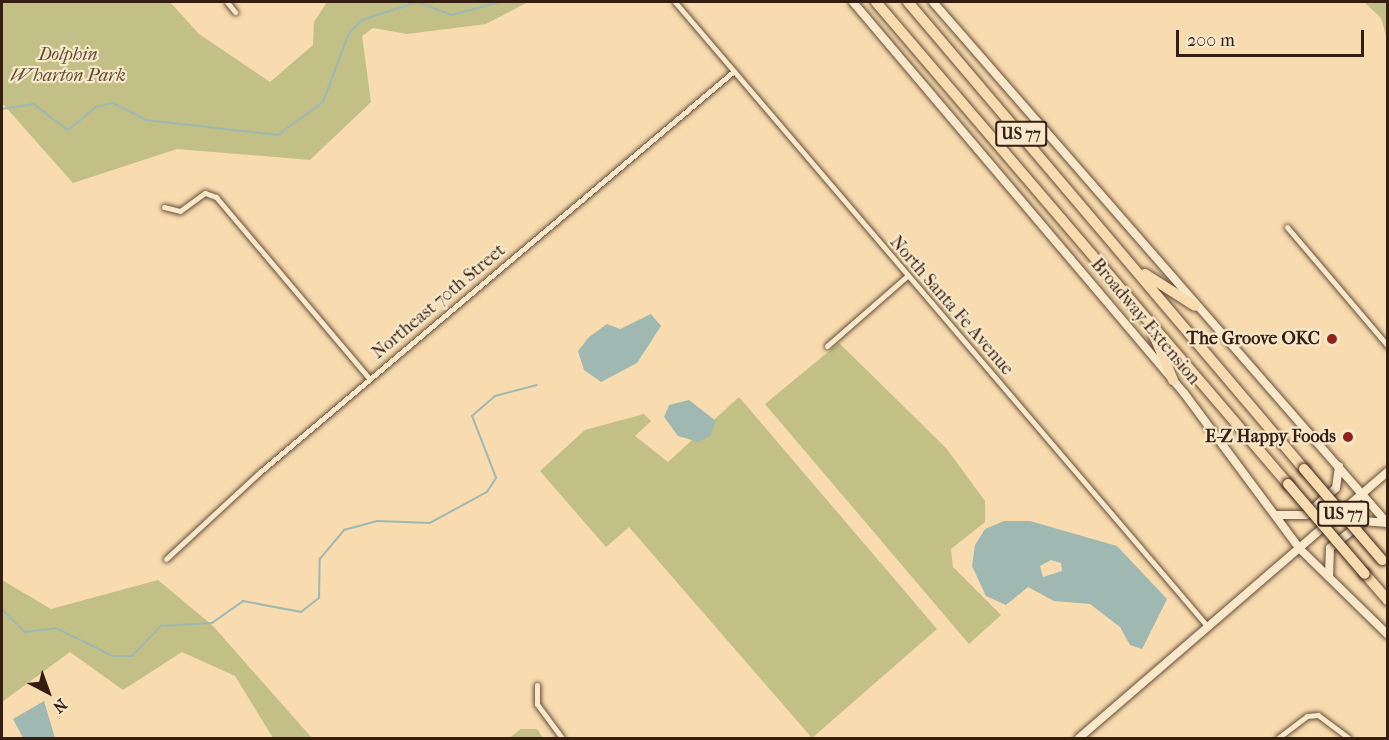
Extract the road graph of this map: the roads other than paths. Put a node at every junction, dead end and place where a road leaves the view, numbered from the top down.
1 (227, 2) edge
2 (675, 2) edge
3 (853, 2) edge
4 (876, 2) edge
5 (908, 2) edge
6 (933, 2) edge
7 (235, 12) dead end
8 (734, 70) junction
9 (164, 207) dead end
10 (1287, 227) dead end
11 (1133, 266) junction
12 (906, 277) junction
13 (1195, 306) junction
14 (1149, 323) junction
15 (827, 346) dead end
16 (1388, 346) edge
17 (370, 379) junction
18 (1173, 380) junction
19 (1339, 466) junction
20 (1388, 471) edge
21 (1363, 492) junction
22 (1276, 515) junction
23 (1387, 524) edge
24 (1299, 548) junction
25 (166, 560) dead end
26 (1385, 563) edge
27 (1329, 578) junction
28 (1388, 600) edge
29 (1208, 627) junction
30 (1388, 635) edge
31 (537, 685) dead end
32 (562, 738) edge
33 (1079, 738) edge
34 (1278, 738) edge
35 (1348, 738) edge

1 - 7 street
2 - 8 street, North Santa Fe Avenue
3 - 18 main road, Broadway Extension
4 - 14 highway, Broadway Extension / US 77
5 - 11 highway, Broadway Extension / US 77
6 - 13 main road
8 - 12 street, North Santa Fe Avenue
8 - 17 street, Northeast 70th Street
9 - 17 street
10 - 16 street
11 - 13 highway
11 - 26 highway, Broadway Extension / US 77, bridge
12 - 15 street
12 - 29 street, North Santa Fe Avenue
13 - 19 main road
14 - 18 highway
14 - 28 highway, Broadway Extension / US 77, bridge
17 - 25 street, Northeast 70th Street
18 - 22 main road, Broadway Extension
19 - 21 main road
19 - 22 main road
20 - 21 main road
21 - 23 main road
21 - 24 main road
22 - 24 main road, Broadway Extension
23 - 27 main road
24 - 27 main road, Broadway Extension
24 - 29 main road
27 - 30 main road, Broadway Extension
29 - 33 main road
31 - 32 street
34 - 35 street

